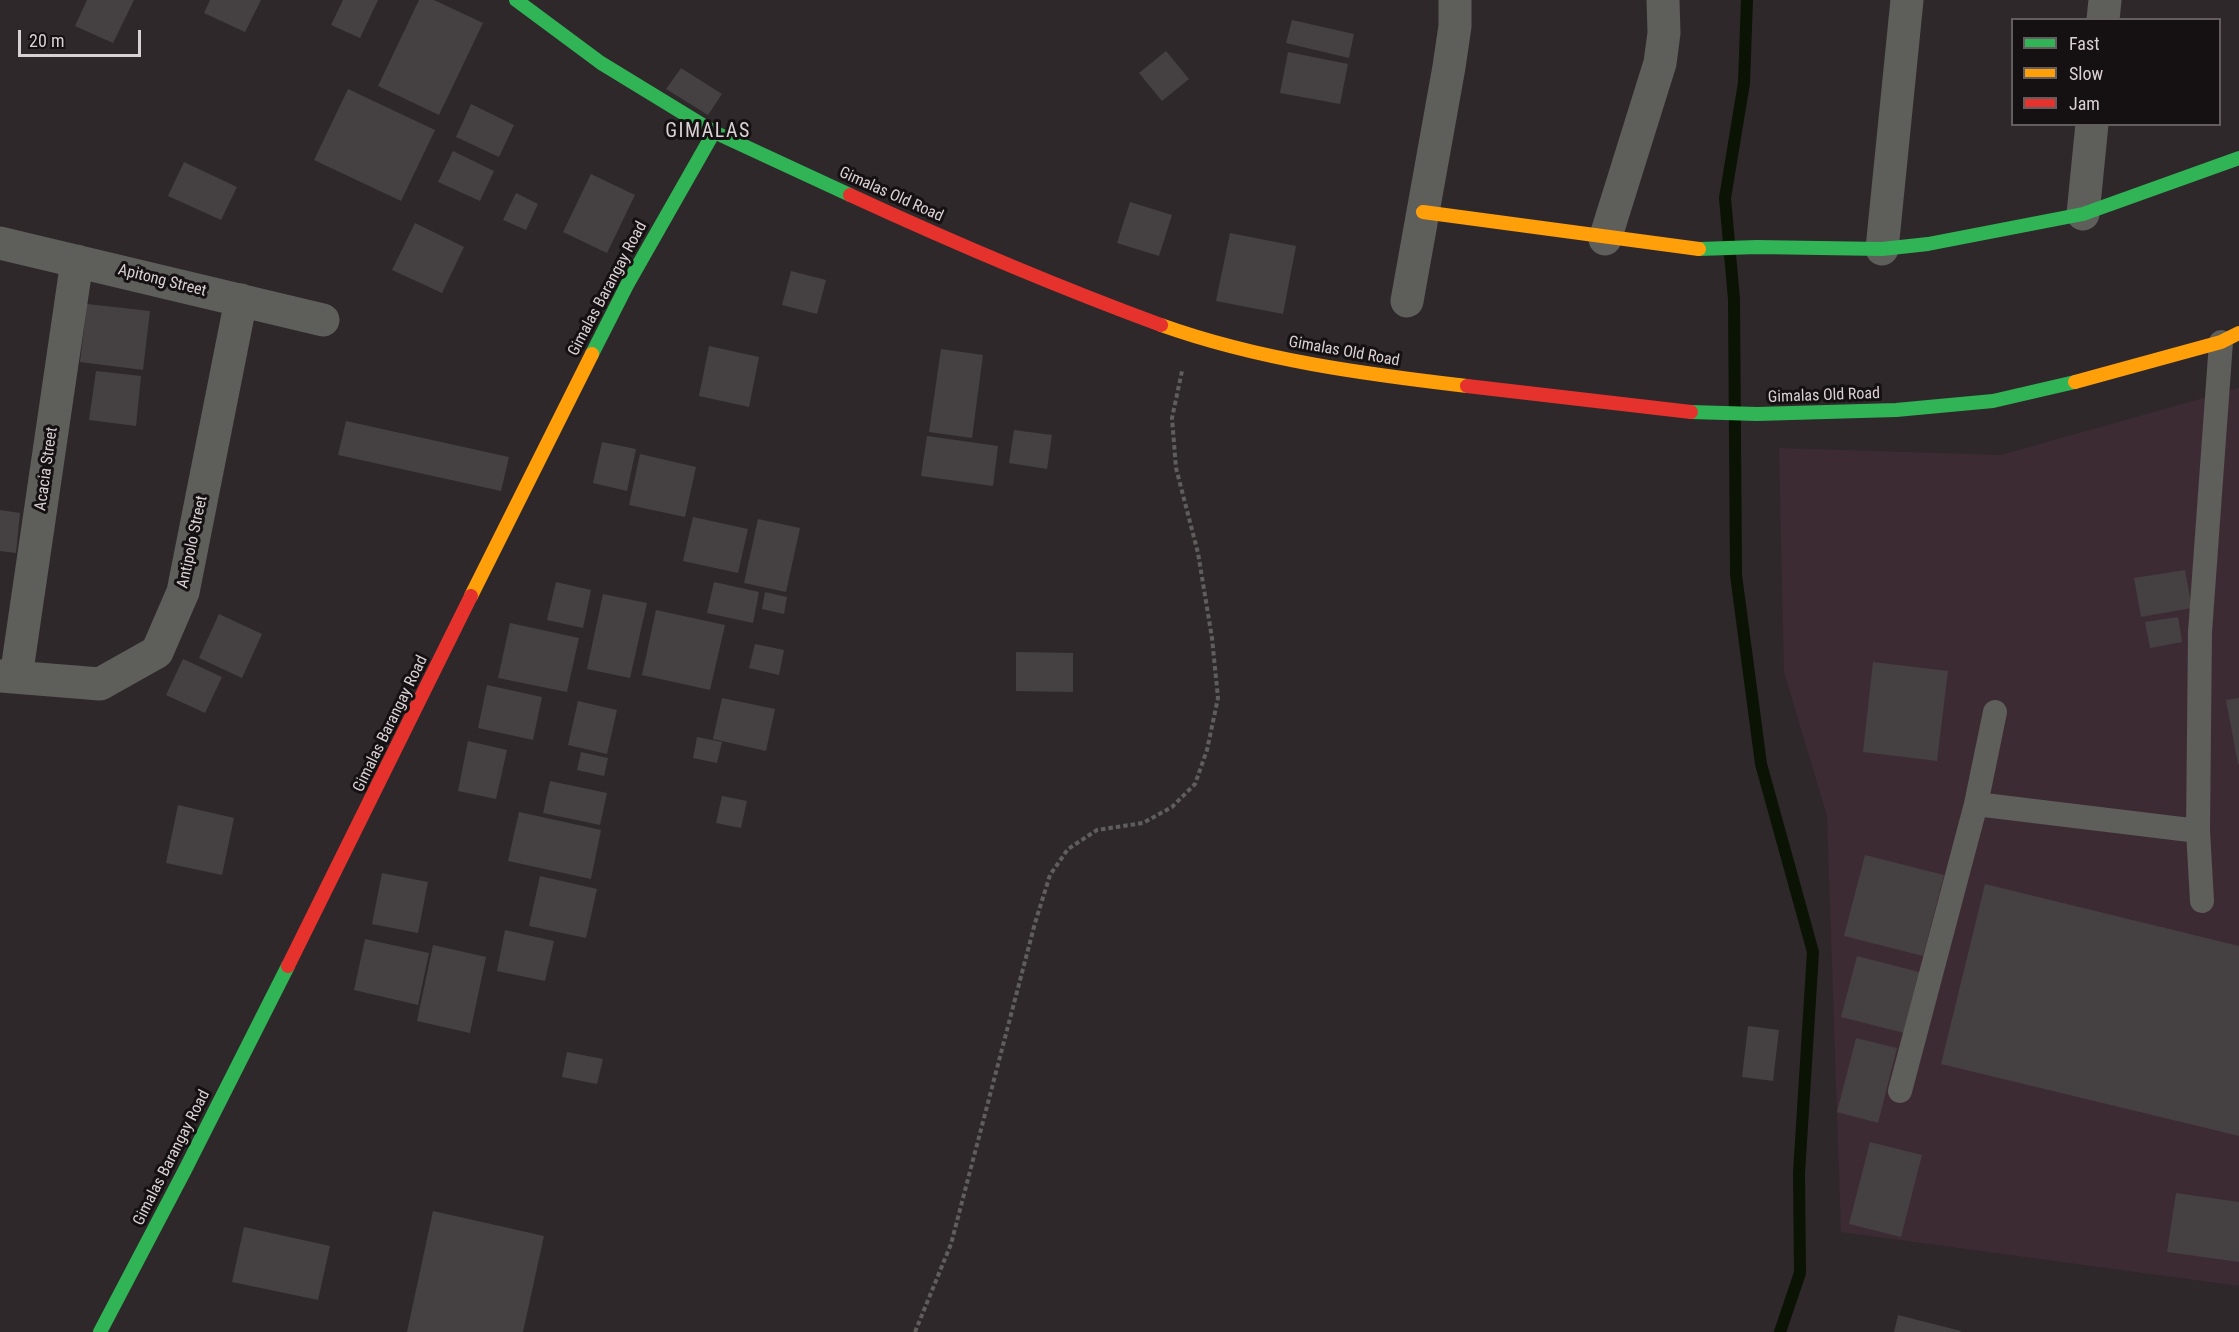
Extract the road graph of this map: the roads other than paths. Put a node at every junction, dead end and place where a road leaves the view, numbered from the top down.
1 (1455, 0) edge
2 (1663, 0) edge
3 (1907, 0) edge
4 (2105, 0) edge
5 (533, 6) edge
6 (2103, 18) edge
7 (2092, 126) edge
8 (714, 132) junction
9 (2239, 158) edge
10 (1423, 212) junction
11 (2083, 214) junction
12 (1605, 238) junction
13 (0, 243) edge
14 (1882, 249) junction
15 (77, 261) junction
16 (241, 300) junction
17 (1407, 301) dead end
18 (323, 320) dead end
19 (2230, 337) edge
20 (8, 676) edge
21 (1995, 712) dead end
22 (1976, 804) junction
23 (2198, 831) junction
24 (2202, 902) dead end
25 (1900, 1091) dead end
26 (100, 1332) edge

1 - 10 street
2 - 12 street
3 - 14 street
4 - 6 street
5 - 8 street, Gimalas Old Road
7 - 11 street
8 - 19 street, Gimalas Old Road
8 - 26 street, Gimalas Barangay Road
9 - 11 street
10 - 12 street
10 - 17 street
11 - 14 street
12 - 14 street
13 - 15 street, Apitong Street
15 - 16 street, Apitong Street
15 - 20 street, Acacia Street
16 - 18 street, Apitong Street
16 - 20 street, Antipolo Street
19 - 23 lane
21 - 22 lane
22 - 23 lane
22 - 25 lane
23 - 24 lane

